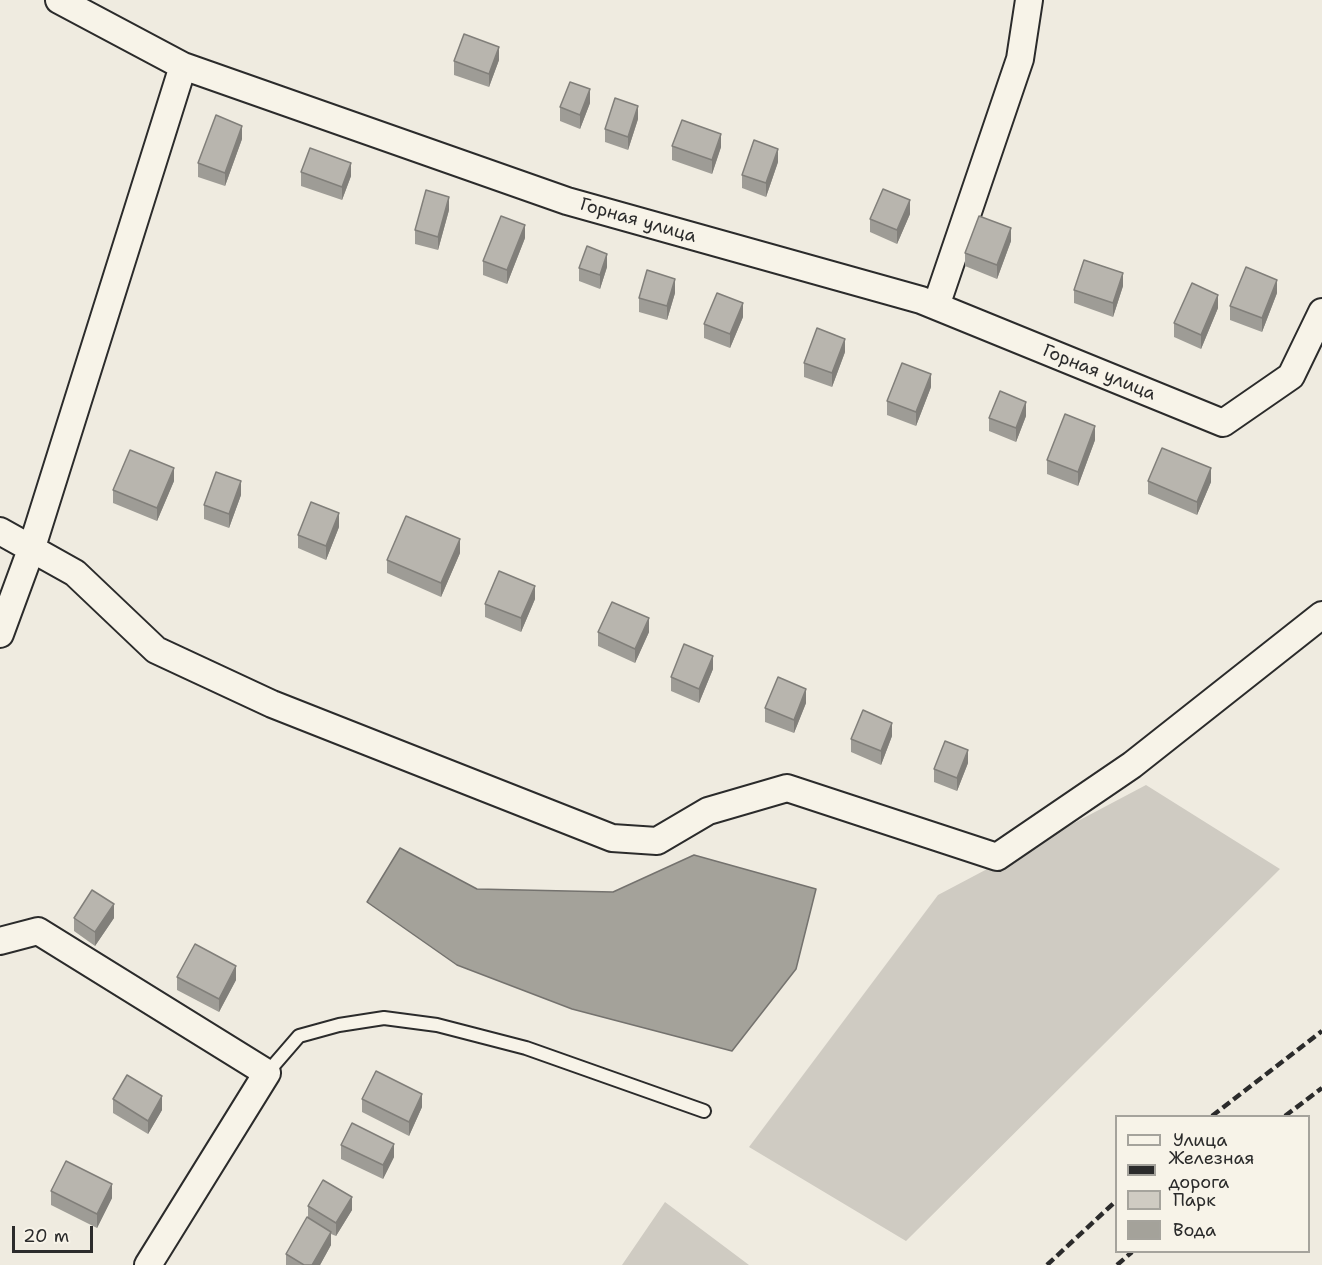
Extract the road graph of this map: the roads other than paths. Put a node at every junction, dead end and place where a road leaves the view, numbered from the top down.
1 (59, 0) edge
2 (1029, 0) edge
3 (183, 66) junction
4 (936, 306) junction
5 (1322, 312) edge
6 (0, 531) edge
7 (32, 547) junction
8 (1322, 615) edge
9 (0, 634) edge
10 (0, 941) edge
11 (267, 1073) junction
12 (704, 1111) dead end
13 (148, 1265) edge

1 - 3 street, Горная улица
2 - 4 street
3 - 4 street, Горная улица
3 - 7 street
4 - 5 street, Горная улица
6 - 7 street
7 - 8 street
7 - 9 street
10 - 11 street
11 - 12 lane
11 - 13 street

